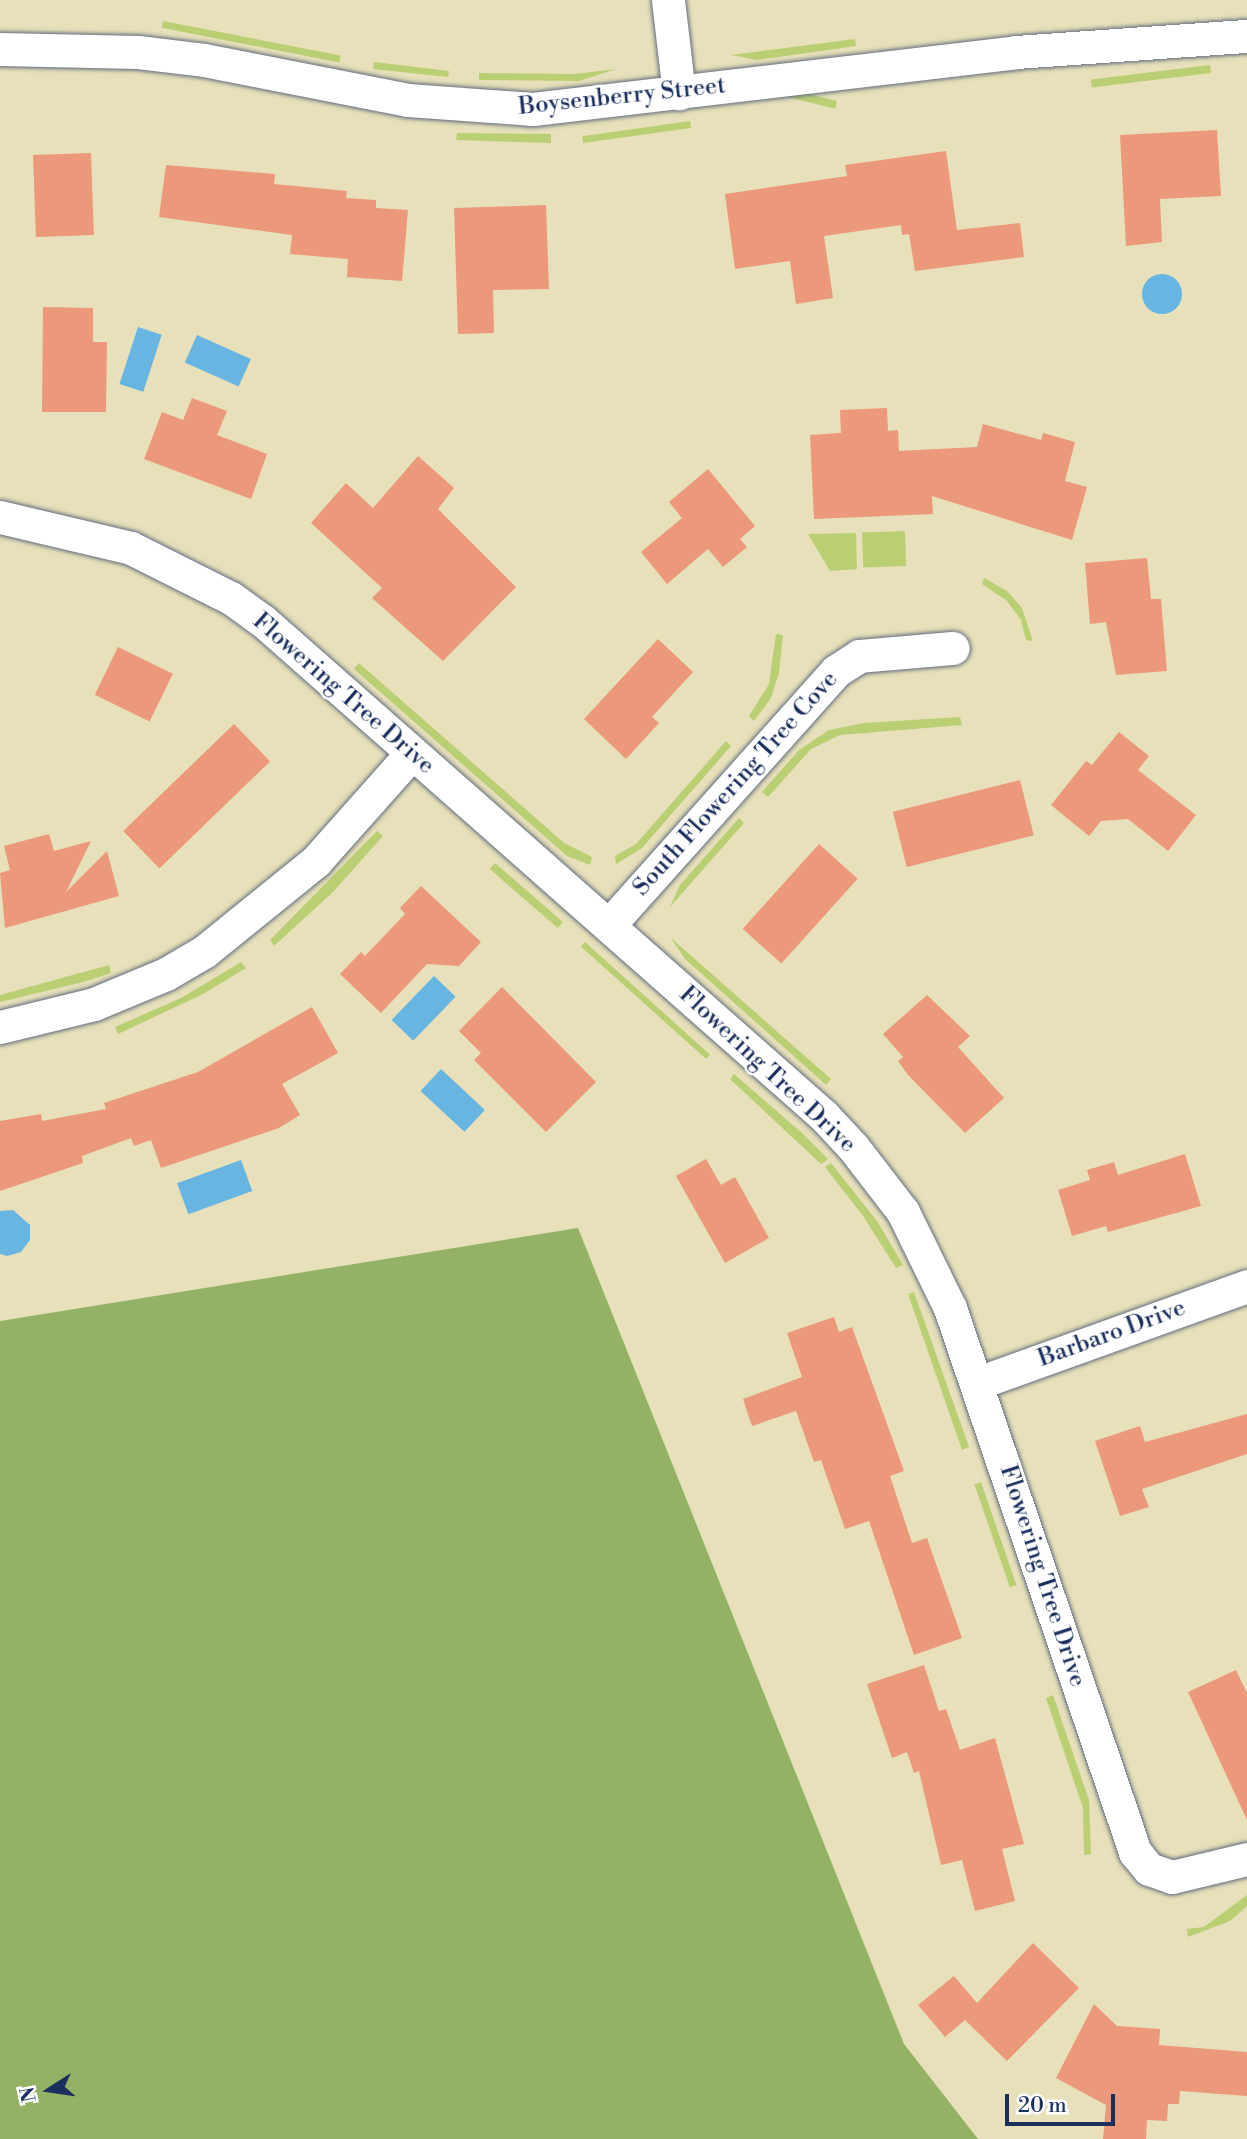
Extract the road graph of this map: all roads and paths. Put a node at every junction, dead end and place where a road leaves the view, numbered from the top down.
1 (668, 0) edge
2 (1247, 36) edge
3 (0, 49) edge
4 (679, 93) junction
5 (0, 517) edge
6 (953, 648) dead end
7 (411, 754) junction
8 (609, 925) junction
9 (0, 1027) edge
10 (1247, 1286) edge
11 (978, 1383) junction
12 (1247, 1859) edge

1 - 4 street
2 - 4 street, Boysenberry Street
3 - 4 street, Boysenberry Street
5 - 7 street, Flowering Tree Drive
6 - 8 street, South Flowering Tree Cove
7 - 8 street, Flowering Tree Drive
7 - 9 street
8 - 11 street, Flowering Tree Drive
10 - 11 street, Barbaro Drive
11 - 12 street, Flowering Tree Drive

